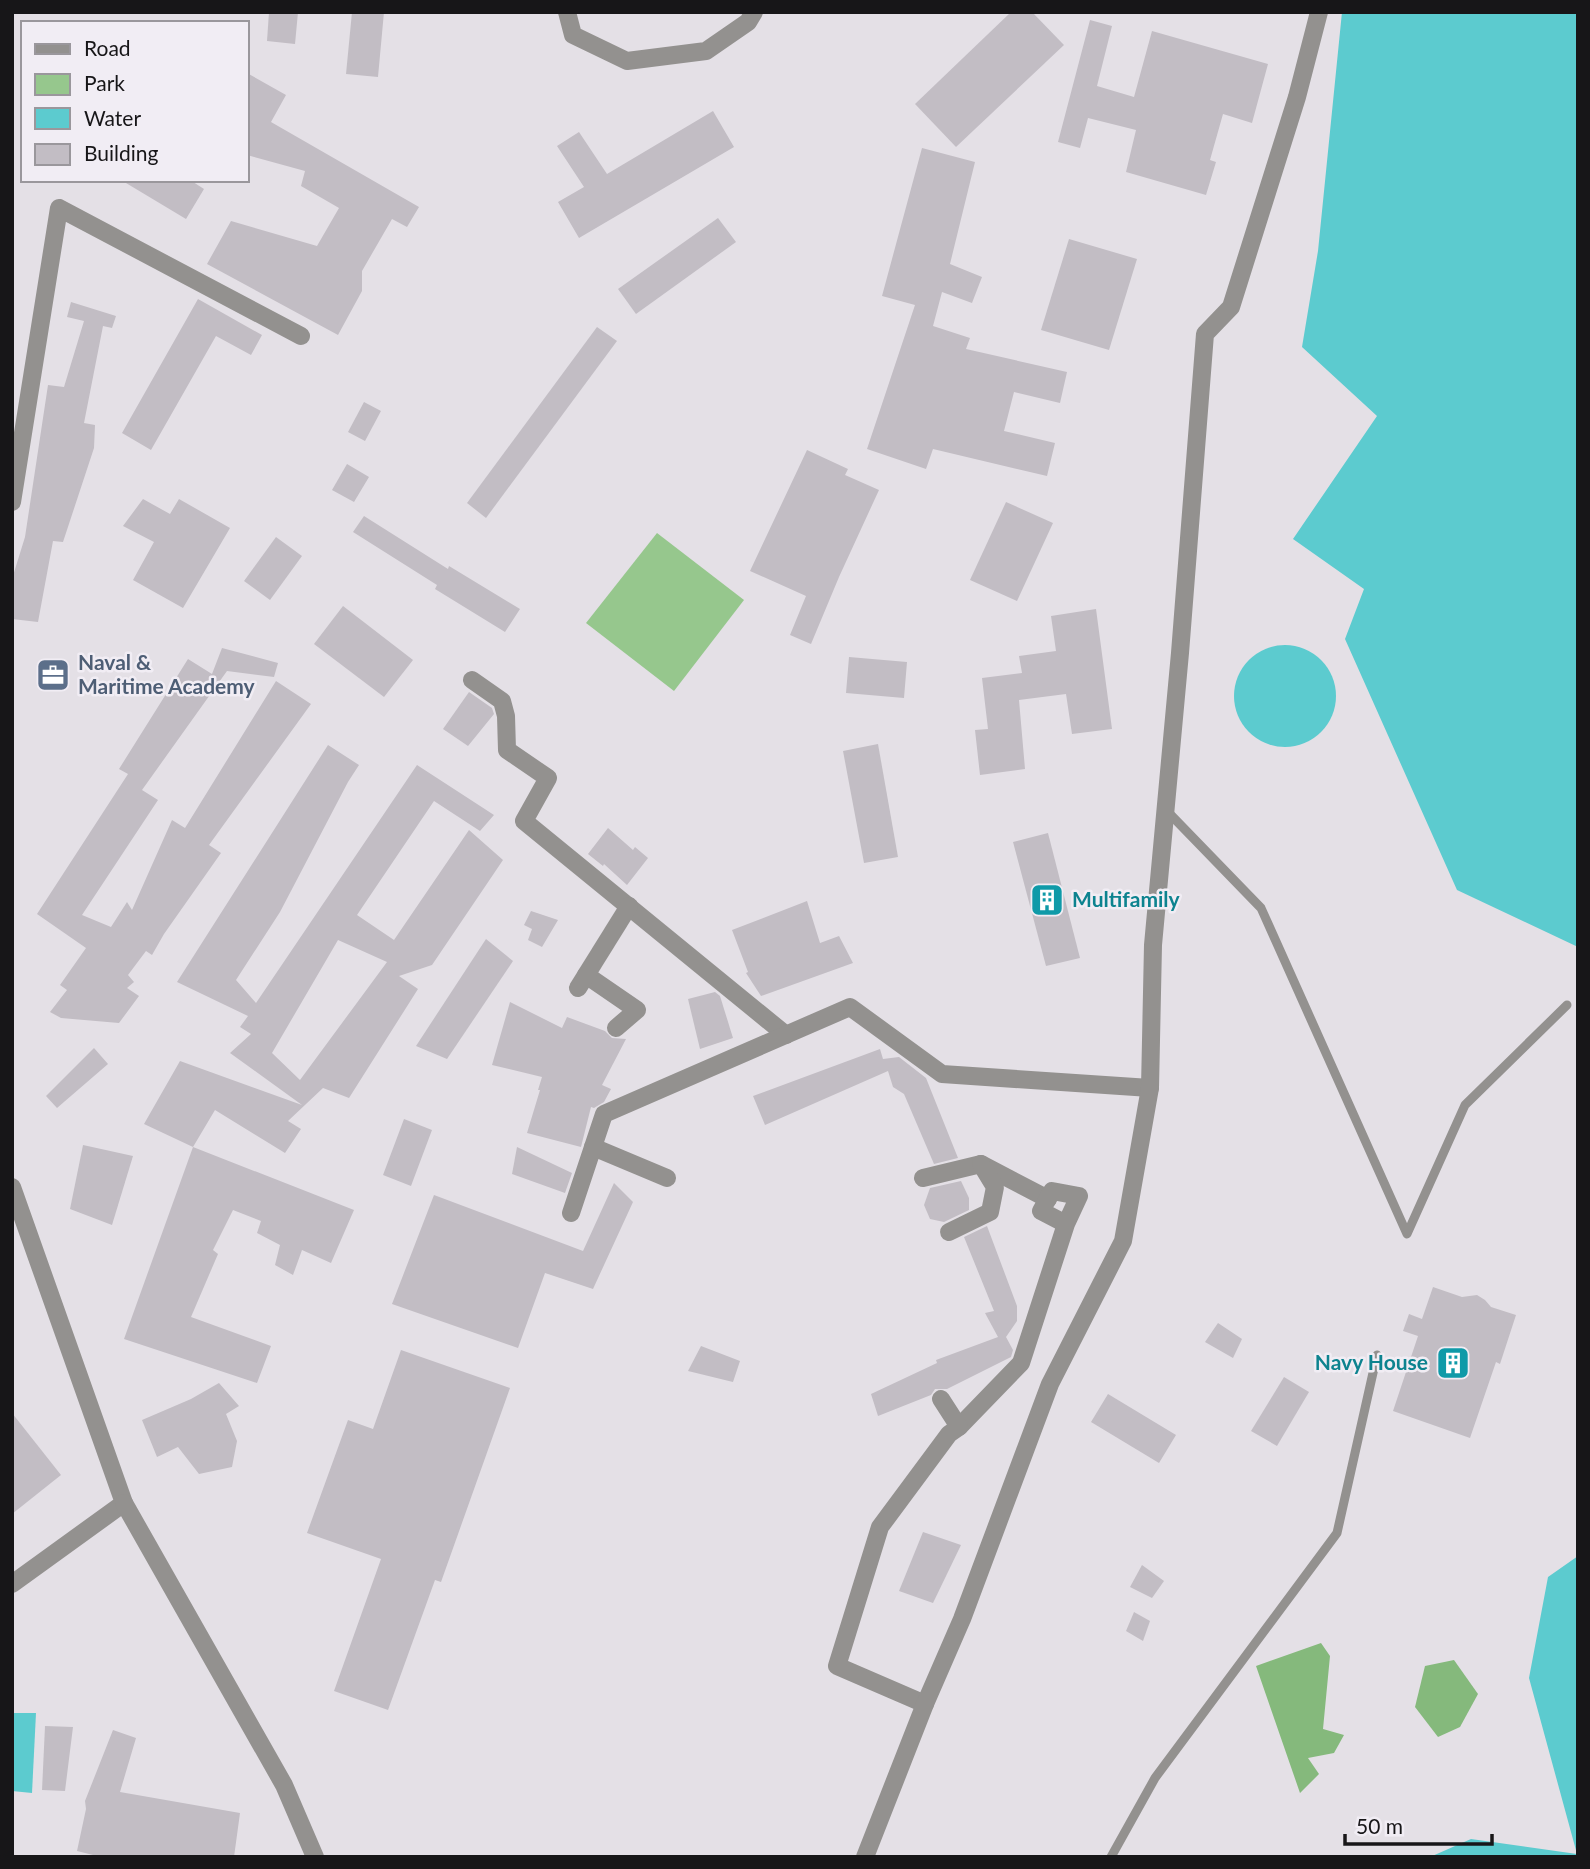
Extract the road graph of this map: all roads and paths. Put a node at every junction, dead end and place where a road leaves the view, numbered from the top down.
1 (567, 12) edge
2 (754, 12) edge
3 (1319, 12) edge
4 (301, 336) dead end
5 (12, 502) edge
6 (472, 680) dead end
7 (1166, 809) junction
8 (629, 906) junction
9 (1567, 1005) dead end
10 (616, 1028) dead end
11 (786, 1035) junction
12 (1150, 1088) junction
13 (593, 1147) junction
14 (981, 1164) junction
15 (667, 1178) dead end
16 (923, 1178) dead end
17 (12, 1186) edge
18 (1048, 1199) junction
19 (571, 1213) dead end
20 (1066, 1224) junction
21 (950, 1232) dead end
22 (1377, 1355) dead end
23 (941, 1399) dead end
24 (959, 1427) junction
25 (124, 1503) junction
26 (12, 1584) edge
27 (925, 1704) junction
28 (315, 1857) edge
29 (865, 1857) edge
30 (1111, 1857) edge

1 - 2 street
3 - 7 street
4 - 5 street
6 - 8 street
7 - 9 lane
7 - 12 street
8 - 10 street
8 - 11 street
11 - 12 street
11 - 13 street
12 - 27 street
13 - 15 street
13 - 19 street
14 - 16 street
14 - 18 street
14 - 21 street
17 - 25 street
18 - 20 street
18 - 20 street
20 - 24 street
22 - 30 lane
23 - 24 street
24 - 27 street
25 - 26 street
25 - 28 street
27 - 29 street

